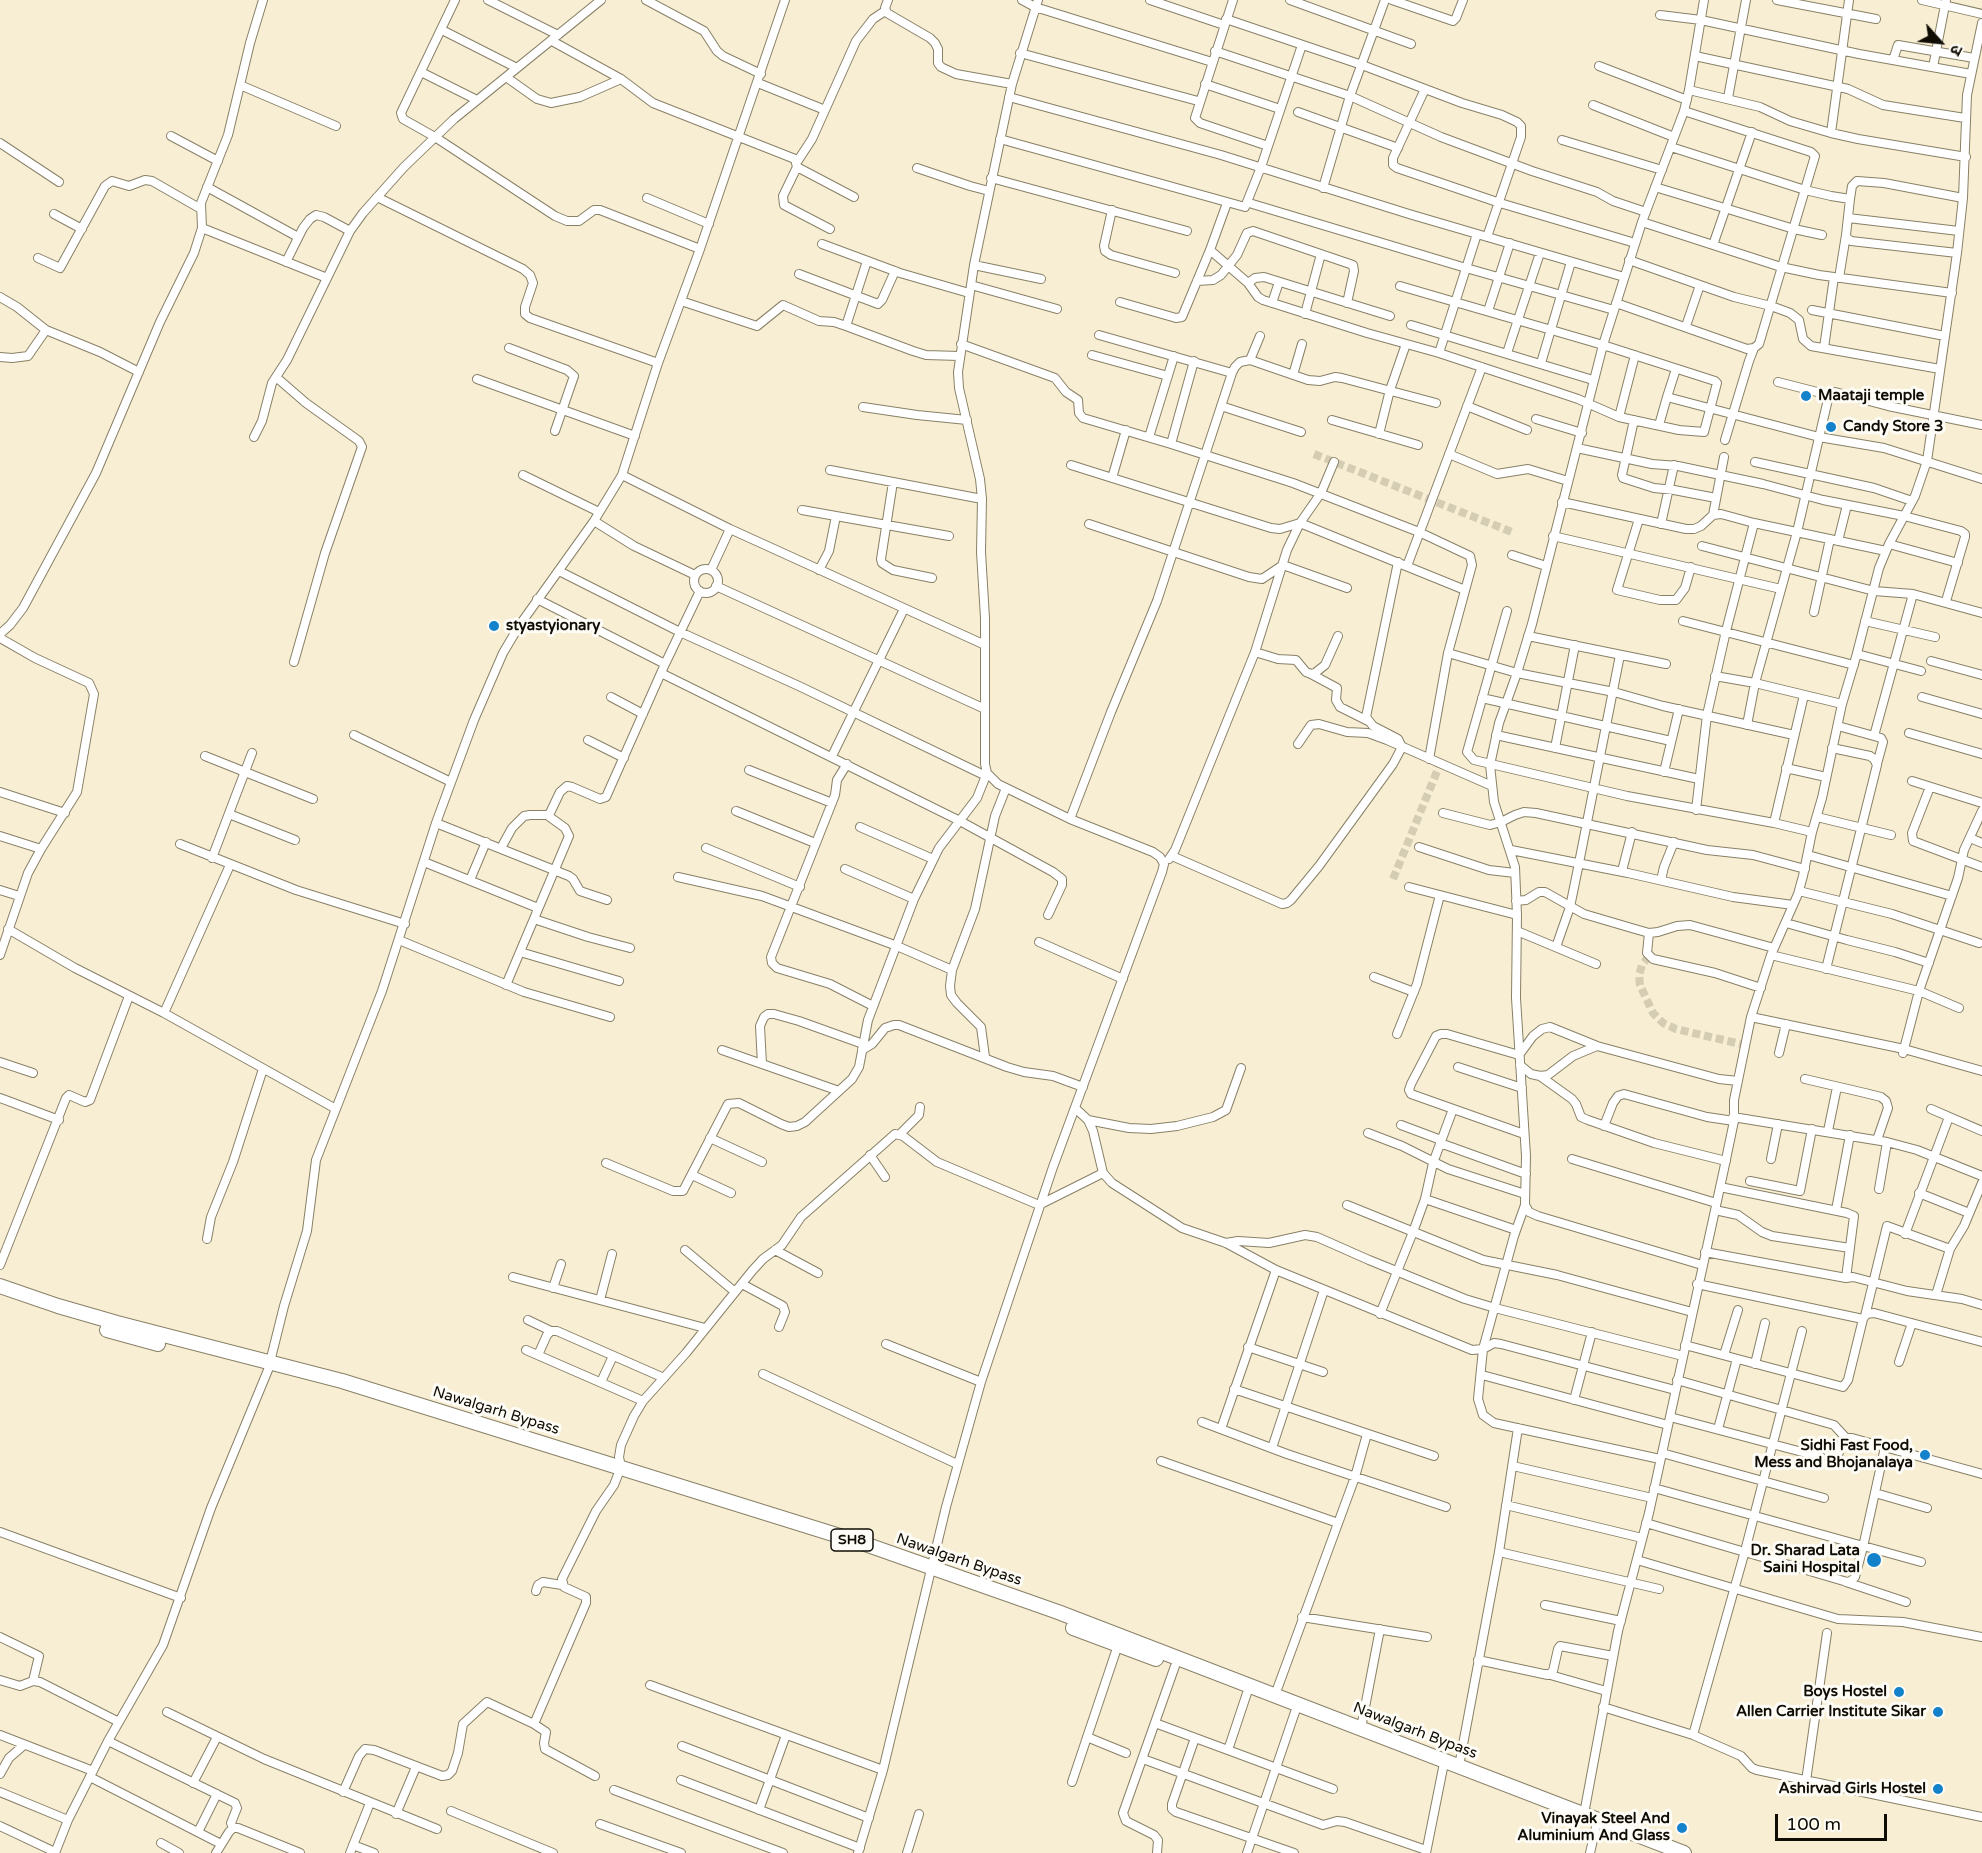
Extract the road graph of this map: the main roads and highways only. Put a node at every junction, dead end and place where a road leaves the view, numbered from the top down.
1 (0, 1286) edge
2 (0, 1296) edge
3 (269, 1366) junction
4 (930, 1572) junction
5 (1665, 1853) edge
6 (1684, 1853) edge

1 - 3 main road, Nawalgarh Bypass / SH8
2 - 3 main road, Nawalgarh Bypass / SH8
3 - 4 main road, Nawalgarh Bypass / SH8
4 - 5 main road, Nawalgarh Bypass / SH8
4 - 6 main road, Nawalgarh Bypass / SH8

